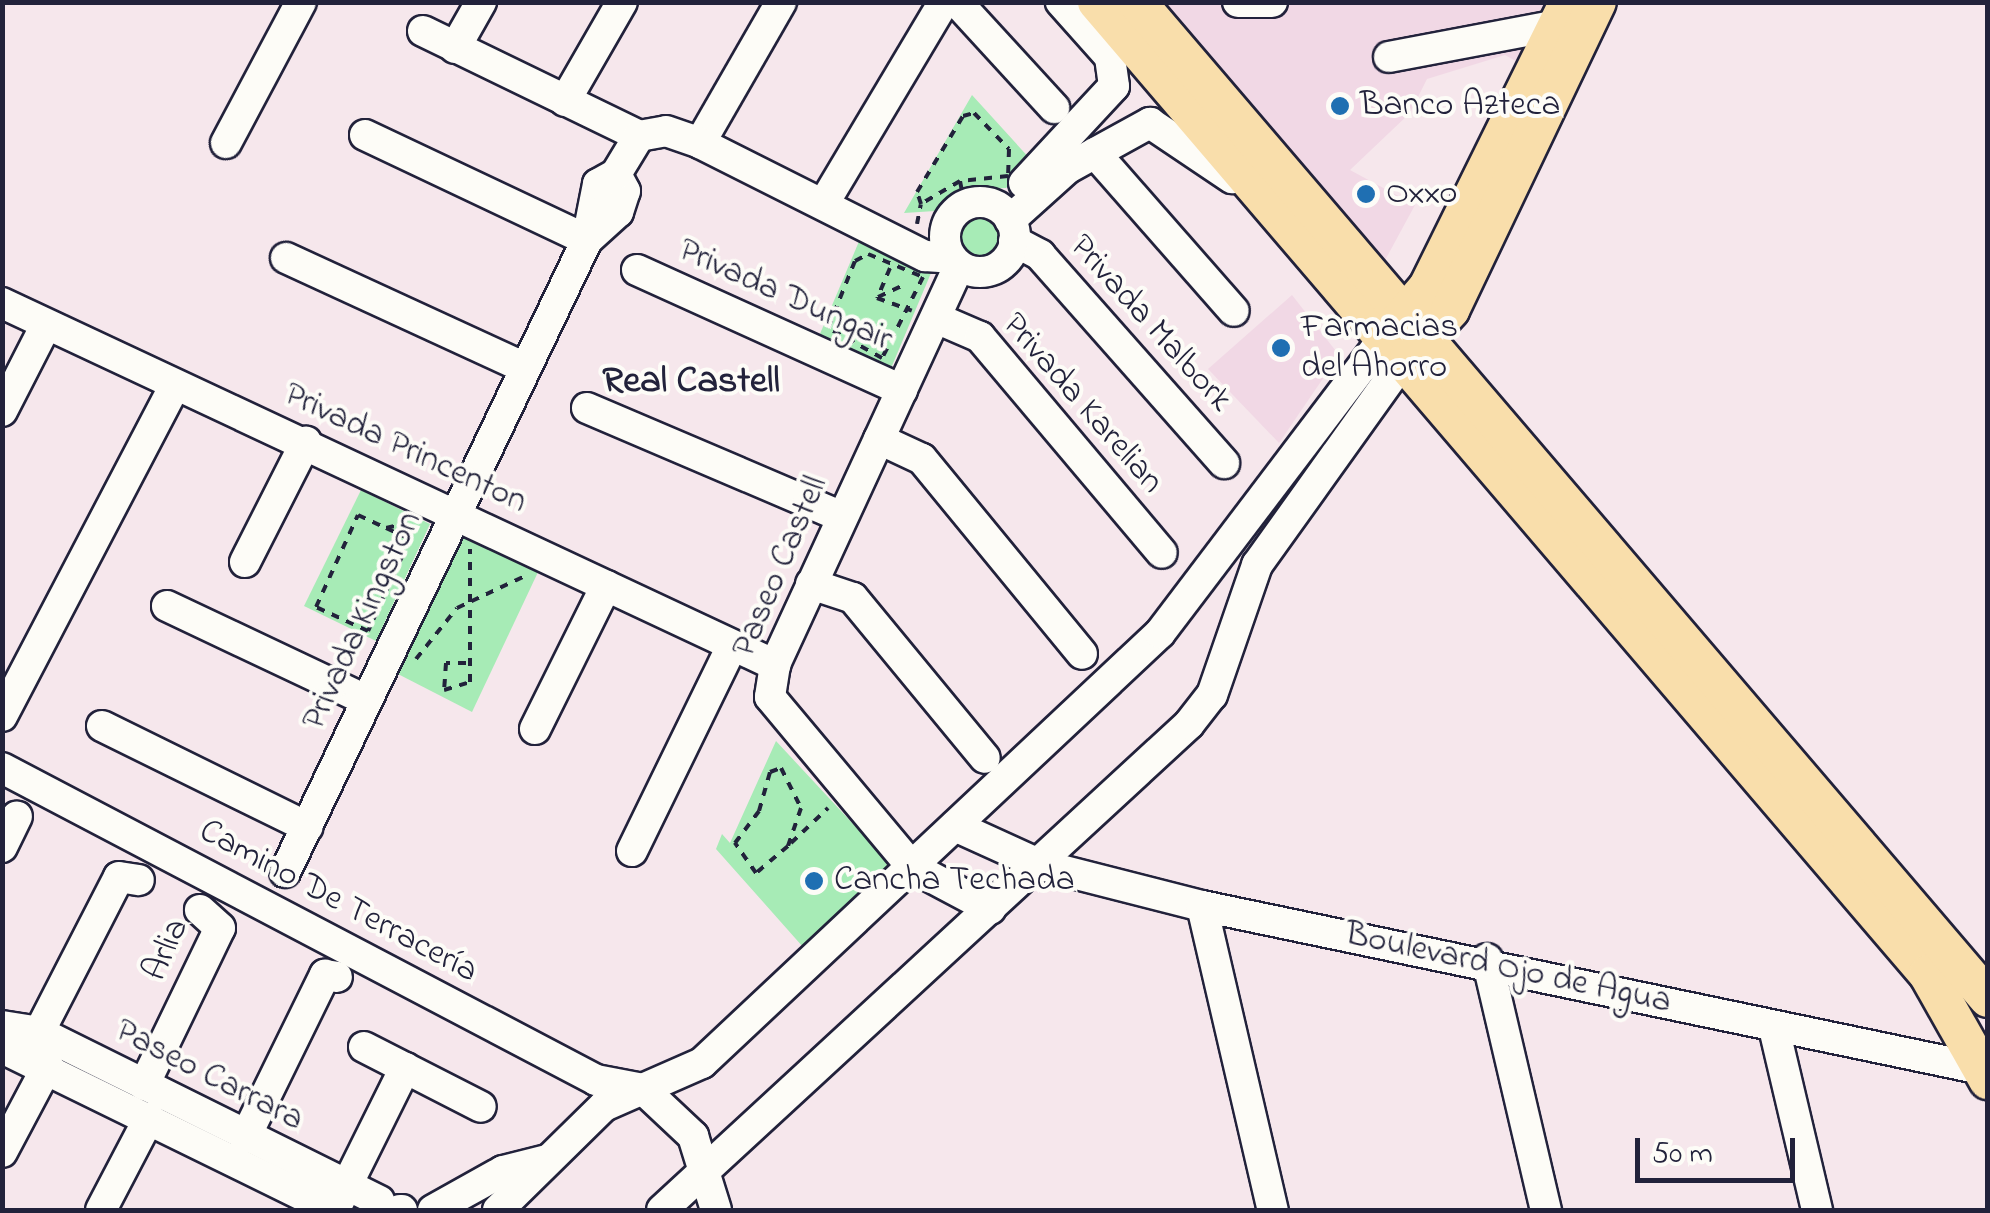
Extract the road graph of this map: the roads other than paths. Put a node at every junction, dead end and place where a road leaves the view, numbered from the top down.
1 (301, 2) edge
2 (481, 2) edge
3 (622, 2) edge
4 (781, 2) edge
5 (944, 2) edge
6 (958, 2) edge
7 (1061, 2) edge
8 (1098, 2) edge
9 (1238, 2) edge
10 (1272, 2) edge
11 (1597, 2) edge
12 (1153, 8) edge
13 (1564, 14) edge
14 (423, 32) dead end
15 (455, 48) junction
16 (1389, 57) dead end
17 (565, 100) junction
18 (1054, 108) dead end
19 (365, 135) dead end
20 (639, 136) junction
21 (226, 143) dead end
22 (700, 144) junction
23 (1096, 153) junction
24 (1263, 193) junction
25 (824, 203) junction
26 (957, 204) junction
27 (1007, 223) junction
28 (587, 240) junction
29 (904, 241) junction
30 (286, 258) dead end
31 (955, 262) junction
32 (637, 270) dead end
33 (2, 303) edge
34 (1234, 311) dead end
35 (936, 318) junction
36 (46, 325) junction
37 (1404, 339) junction
38 (525, 368) junction
39 (175, 385) junction
40 (902, 390) junction
41 (587, 408) dead end
42 (2, 411) edge
43 (879, 440) junction
44 (306, 442) junction
45 (1224, 463) dead end
46 (464, 516) junction
47 (842, 517) junction
48 (1162, 553) dead end
49 (245, 562) dead end
50 (811, 584) junction
51 (606, 586) junction
52 (167, 606) dead end
53 (732, 646) junction
54 (1082, 654) dead end
55 (775, 665) junction
56 (366, 700) junction
57 (2, 716) edge
58 (102, 726) dead end
59 (535, 729) dead end
60 (984, 758) dead end
61 (2, 768) edge
62 (17, 816) dead end
63 (307, 826) junction
64 (955, 826) junction
65 (2, 847) edge
66 (632, 851) dead end
67 (1040, 864) junction
68 (912, 866) junction
69 (285, 872) dead end
70 (140, 880) dead end
71 (1202, 906) junction
72 (200, 910) dead end
73 (991, 910) junction
74 (1487, 960) junction
75 (337, 977) dead end
76 (1988, 998) edge
77 (2, 1026) edge
78 (1774, 1028) junction
79 (364, 1047) dead end
80 (29, 1050) edge
81 (1984, 1066) edge
82 (405, 1068) junction
83 (144, 1085) junction
84 (643, 1089) junction
85 (482, 1107) dead end
86 (149, 1118) junction
87 (245, 1138) junction
88 (2, 1152) edge
89 (550, 1159) junction
90 (706, 1169) junction
91 (338, 1202) edge
92 (394, 1207) edge
93 (101, 1210) edge
94 (432, 1210) edge
95 (498, 1210) edge
96 (662, 1210) edge
97 (716, 1210) edge
98 (1273, 1210) edge
99 (1546, 1210) edge
100 (1818, 1210) edge

1 - 21 street
2 - 15 street
3 - 17 street
4 - 22 street
5 - 25 street
6 - 18 street
7 - 27 street
8 - 24 main road, Boulevard Ojo de Agua
9 - 10 street
11 - 37 main road
12 - 37 main road, Boulevard Ojo de Agua
13 - 16 street
13 - 37 main road
14 - 15 street
15 - 17 street
17 - 20 street
19 - 28 street
20 - 22 street
20 - 28 street, Privada Kingston
22 - 25 street
23 - 24 street
23 - 27 street
23 - 34 street
24 - 37 main road, Boulevard Ojo de Agua
25 - 29 street
26 - 27 street
26 - 29 street
26 - 31 street
27 - 31 street
27 - 45 street, Privada Malbork
28 - 38 street, Privada Kingston
29 - 31 street
30 - 38 street
31 - 35 street, Paseo Castell
32 - 40 street, Privada Dungair
33 - 36 street, Privada Princenton
35 - 40 street, Paseo Castell
35 - 48 street, Privada Karelian
36 - 39 street, Privada Princenton
36 - 42 street
37 - 64 street
37 - 67 street
37 - 76 main road, Boulevard Ojo de Agua
37 - 81 main road, Boulevard Ojo de Agua
38 - 46 street, Privada Kingston
39 - 44 street, Privada Princenton
39 - 57 street
40 - 43 street, Paseo Castell
41 - 47 street
43 - 47 street, Paseo Castell
43 - 54 street
44 - 46 street, Privada Princenton
44 - 49 street
46 - 51 street, Privada Princenton
46 - 56 street, Privada Kingston
47 - 50 street, Paseo Castell
50 - 55 street, Paseo Castell
50 - 60 street
51 - 53 street, Privada Princenton
51 - 59 street
52 - 56 street
53 - 55 street, Privada Princenton
53 - 66 street
55 - 68 street, Paseo Castell
56 - 63 street, Privada Kingston
58 - 63 street
61 - 84 street, Camino De Terracería
62 - 65 street
63 - 69 street, Privada Kingston
64 - 67 street, Boulevard Ojo de Agua
64 - 68 street
67 - 71 street, Boulevard Ojo de Agua
67 - 73 street
68 - 73 street, Paseo Castell
68 - 84 street
70 - 80 street
71 - 74 street, Boulevard Ojo de Agua
71 - 98 street
72 - 83 street, Arlia
73 - 90 street
74 - 78 street, Boulevard Ojo de Agua
74 - 99 street
75 - 87 street
77 - 80 street, Paseo Carrara
78 - 81 street, Boulevard Ojo de Agua
78 - 100 street
79 - 82 street
80 - 83 street, Paseo Carrara
80 - 86 street, Paseo Carrara
80 - 88 street
82 - 85 street
82 - 91 street
83 - 87 street, Paseo Carrara
84 - 89 street
84 - 90 street
86 - 91 street, Paseo Carrara
86 - 93 street
87 - 91 street, Paseo Carrara
89 - 94 street
89 - 95 street
90 - 96 street
90 - 97 street
91 - 92 street, Paseo Carrara

